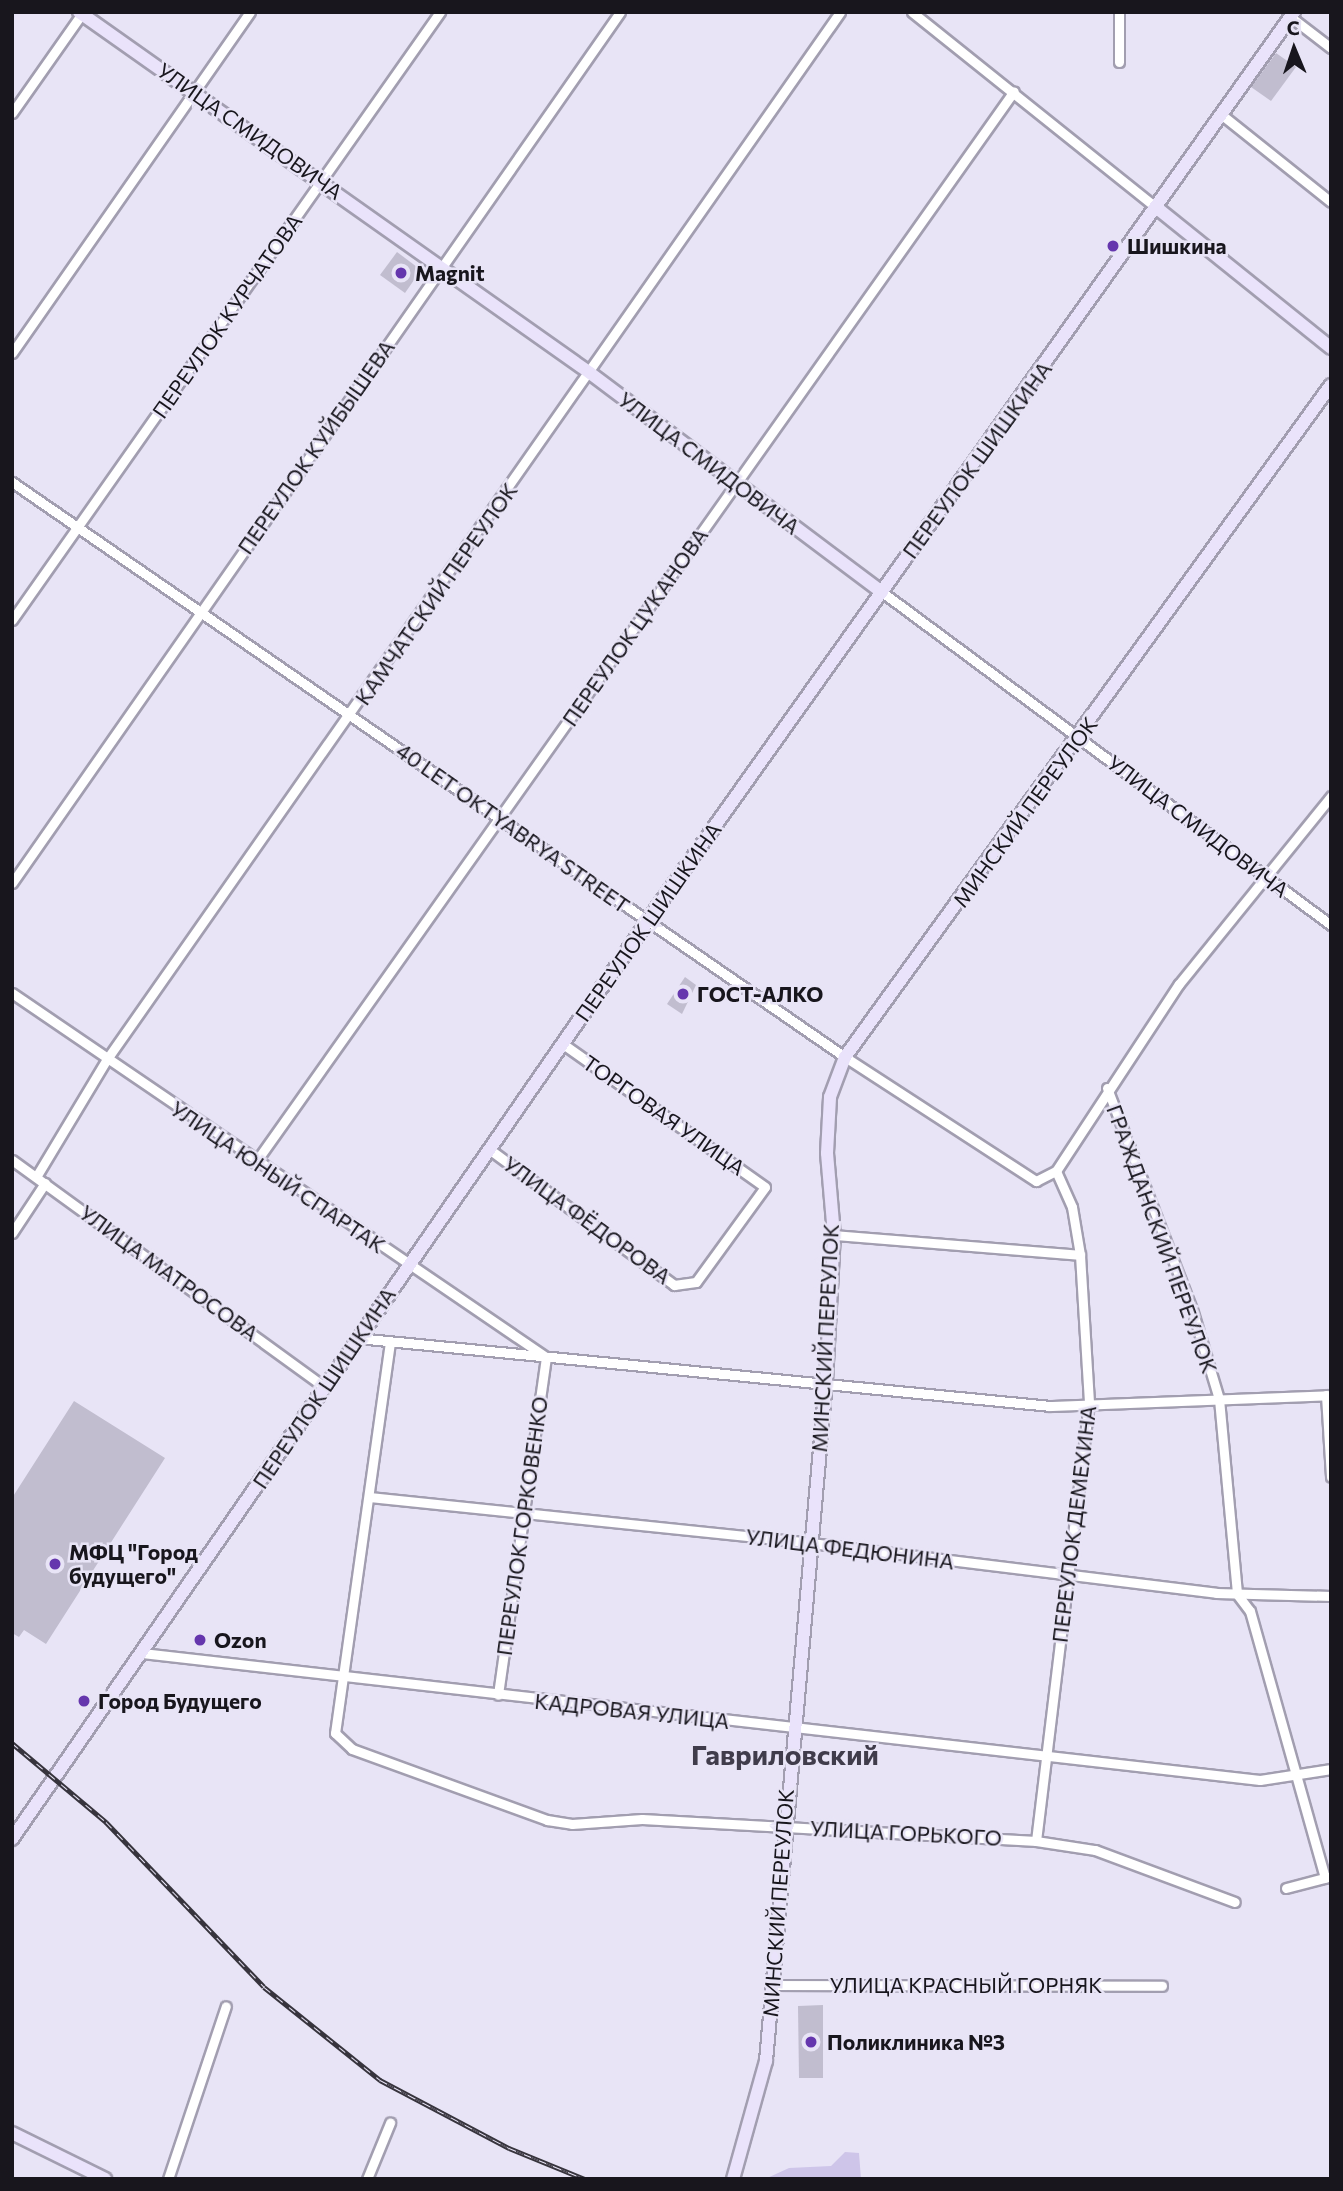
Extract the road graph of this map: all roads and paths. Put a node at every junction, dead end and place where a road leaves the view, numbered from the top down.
1 (250, 12) edge
2 (440, 12) edge
3 (620, 12) edge
4 (840, 12) edge
5 (912, 12) edge
6 (1119, 12) edge
7 (82, 13) edge
8 (1293, 15) edge
9 (1331, 48) edge
10 (1119, 62) dead end
11 (1014, 91) junction
12 (195, 92) junction
13 (12, 113) edge
14 (1222, 115) junction
15 (322, 180) junction
16 (1331, 202) edge
17 (1157, 208) junction
18 (441, 267) junction
19 (1331, 348) edge
20 (12, 353) edge
21 (590, 373) junction
22 (1331, 385) edge
23 (12, 482) edge
24 (737, 483) junction
25 (78, 528) junction
26 (882, 592) junction
27 (201, 612) junction
28 (12, 620) edge
29 (351, 716) junction
30 (1080, 737) junction
31 (1331, 796) edge
32 (499, 818) junction
33 (1266, 877) junction
34 (12, 883) edge
35 (648, 921) junction
36 (1331, 925) edge
37 (12, 993) edge
38 (563, 1044) junction
39 (845, 1058) junction
40 (107, 1059) junction
41 (1107, 1088) junction
42 (489, 1149) junction
43 (12, 1160) edge
44 (255, 1163) junction
45 (1056, 1171) junction
46 (36, 1177) junction
47 (45, 1183) junction
48 (765, 1186) joint
49 (12, 1233) edge
50 (834, 1235) junction
51 (1080, 1255) junction
52 (408, 1266) junction
53 (357, 1338) junction
54 (390, 1342) junction
55 (546, 1357) junction
56 (826, 1381) junction
57 (324, 1387) junction
58 (1328, 1395) edge
59 (1219, 1399) junction
60 (1089, 1403) junction
61 (1331, 1477) edge
62 (369, 1497) junction
63 (523, 1514) junction
64 (811, 1543) junction
65 (1071, 1576) junction
66 (1237, 1594) junction
67 (1331, 1596) edge
68 (142, 1653) junction
69 (341, 1680) junction
70 (498, 1695) junction
71 (792, 1728) junction
72 (335, 1733) joint
73 (1044, 1754) junction
74 (1331, 1769) edge
75 (1295, 1777) junction
76 (783, 1826) junction
77 (12, 1839) edge
78 (1036, 1841) junction
79 (1328, 1877) edge
80 (1286, 1888) dead end
81 (1235, 1902) dead end
82 (771, 1984) junction
83 (1162, 1986) dead end
84 (226, 2006) dead end
85 (390, 2123) dead end
86 (12, 2133) edge
87 (104, 2179) edge
88 (168, 2179) edge
89 (367, 2179) edge
90 (733, 2179) edge

1 - 12 street
2 - 15 street, ПЕРЕУЛОК КУРЧАТОВА
3 - 18 street, ПЕРЕУЛОК КУЙБЫШЕВА
4 - 21 street, КАМЧАТСКИЙ ПЕРЕУЛОК
5 - 11 street
6 - 10 street
7 - 12 street, УЛИЦА СМИДОВИЧА
7 - 13 street
8 - 9 street
8 - 14 street, ПЕРЕУЛОК ШИШКИНА
11 - 17 street
11 - 24 street, ПЕРЕУЛОК ЦУКАНОВА
12 - 15 street, УЛИЦА СМИДОВИЧА
12 - 20 street
14 - 16 street
14 - 17 street, ПЕРЕУЛОК ШИШКИНА
15 - 18 street, УЛИЦА СМИДОВИЧА
15 - 25 street, ПЕРЕУЛОК КУРЧАТОВА
17 - 19 street
17 - 26 street, ПЕРЕУЛОК ШИШКИНА
18 - 21 street, УЛИЦА СМИДОВИЧА
18 - 27 street, ПЕРЕУЛОК КУЙБЫШЕВА
21 - 24 street, УЛИЦА СМИДОВИЧА
21 - 29 street, КАМЧАТСКИЙ ПЕРЕУЛОК
22 - 30 street, МИНСКИЙ ПЕРЕУЛОК
23 - 25 street, 40 LET OKTYABRYA STREET
24 - 26 street, УЛИЦА СМИДОВИЧА
24 - 32 street, ПЕРЕУЛОК ЦУКАНОВА
25 - 27 street, 40 LET OKTYABRYA STREET
25 - 28 street, ПЕРЕУЛОК КУРЧАТОВА
26 - 30 street, УЛИЦА СМИДОВИЧА
26 - 35 street, ПЕРЕУЛОК ШИШКИНА
27 - 29 street, 40 LET OKTYABRYA STREET
27 - 34 street, ПЕРЕУЛОК КУЙБЫШЕВА
29 - 32 street, 40 LET OKTYABRYA STREET
29 - 40 street, КАМЧАТСКИЙ ПЕРЕУЛОК
30 - 33 street, УЛИЦА СМИДОВИЧА
30 - 39 street, МИНСКИЙ ПЕРЕУЛОК
31 - 33 street
32 - 35 street, 40 LET OKTYABRYA STREET
32 - 44 street, ПЕРЕУЛОК ЦУКАНОВА
33 - 36 street, УЛИЦА СМИДОВИЧА
33 - 41 street
35 - 38 street, ПЕРЕУЛОК ШИШКИНА
35 - 39 street, 40 LET OKTYABRYA STREET
37 - 40 street, УЛИЦА ЮНЫЙ СПАРТАК
38 - 42 street, ПЕРЕУЛОК ШИШКИНА
38 - 48 street, ТОРГОВАЯ УЛИЦА
39 - 45 street, 40 LET OKTYABRYA STREET
39 - 50 street, МИНСКИЙ ПЕРЕУЛОК
40 - 44 street, УЛИЦА ЮНЫЙ СПАРТАК
40 - 46 street, КАМЧАТСКИЙ ПЕРЕУЛОК
41 - 45 street
41 - 59 street, ГРАЖДАНСКИЙ ПЕРЕУЛОК
42 - 48 street, УЛИЦА ФЁДОРОВА
42 - 52 street, ПЕРЕУЛОК ШИШКИНА
43 - 46 street, УЛИЦА МАТРОСОВА
44 - 52 street, УЛИЦА ЮНЫЙ СПАРТАК
45 - 51 street, ПЕРЕУЛОК ДЕМЕХИНА
46 - 47 street, УЛИЦА МАТРОСОВА
47 - 49 street
47 - 57 street, УЛИЦА МАТРОСОВА
50 - 51 street
50 - 56 street, МИНСКИЙ ПЕРЕУЛОК
51 - 60 street, ПЕРЕУЛОК ДЕМЕХИНА
52 - 53 street, ПЕРЕУЛОК ШИШКИНА
52 - 55 street, УЛИЦА ЮНЫЙ СПАРТАК
53 - 54 street
53 - 57 street, ПЕРЕУЛОК ШИШКИНА
54 - 55 street
54 - 62 street, ПЕРЕУЛОК ШИШКИНА
55 - 56 street
55 - 63 street, ПЕРЕУЛОК ГОРКОВЕНКО
56 - 60 street
56 - 64 street, МИНСКИЙ ПЕРЕУЛОК
57 - 68 street, ПЕРЕУЛОК ШИШКИНА
58 - 59 street
58 - 61 street
59 - 60 street
59 - 66 street, ГРАЖДАНСКИЙ ПЕРЕУЛОК
60 - 65 street, ПЕРЕУЛОК ДЕМЕХИНА
62 - 63 street, УЛИЦА ФЕДЮНИНА
62 - 69 street, ПЕРЕУЛОК ШИШКИНА
63 - 64 street, УЛИЦА ФЕДЮНИНА
63 - 70 street, ПЕРЕУЛОК ГОРКОВЕНКО
64 - 65 street, УЛИЦА ФЕДЮНИНА
64 - 71 street, МИНСКИЙ ПЕРЕУЛОК
65 - 66 street, УЛИЦА ФЕДЮНИНА
65 - 73 street, ПЕРЕУЛОК ДЕМЕХИНА
66 - 67 street, УЛИЦА ФЕДЮНИНА
66 - 75 street, ГРАЖДАНСКИЙ ПЕРЕУЛОК
68 - 69 street, КАДРОВАЯ УЛИЦА
68 - 77 street, ПЕРЕУЛОК ШИШКИНА
69 - 70 street, КАДРОВАЯ УЛИЦА
69 - 72 street, ПЕРЕУЛОК ШИШКИНА
70 - 71 street, КАДРОВАЯ УЛИЦА
71 - 73 street, КАДРОВАЯ УЛИЦА
71 - 76 street, МИНСКИЙ ПЕРЕУЛОК
72 - 76 street, УЛИЦА ГОРЬКОГО
73 - 75 street, КАДРОВАЯ УЛИЦА
73 - 78 street, ПЕРЕУЛОК ДЕМЕХИНА
74 - 75 street, КАДРОВАЯ УЛИЦА
75 - 79 street, ГРАЖДАНСКИЙ ПЕРЕУЛОК
76 - 78 street, УЛИЦА ГОРЬКОГО
76 - 82 street, МИНСКИЙ ПЕРЕУЛОК
78 - 81 street, УЛИЦА ГОРЬКОГО
79 - 80 street
82 - 83 street, УЛИЦА КРАСНЫЙ ГОРНЯК
82 - 90 street, МИНСКИЙ ПЕРЕУЛОК
84 - 88 street
85 - 89 street
86 - 87 street

